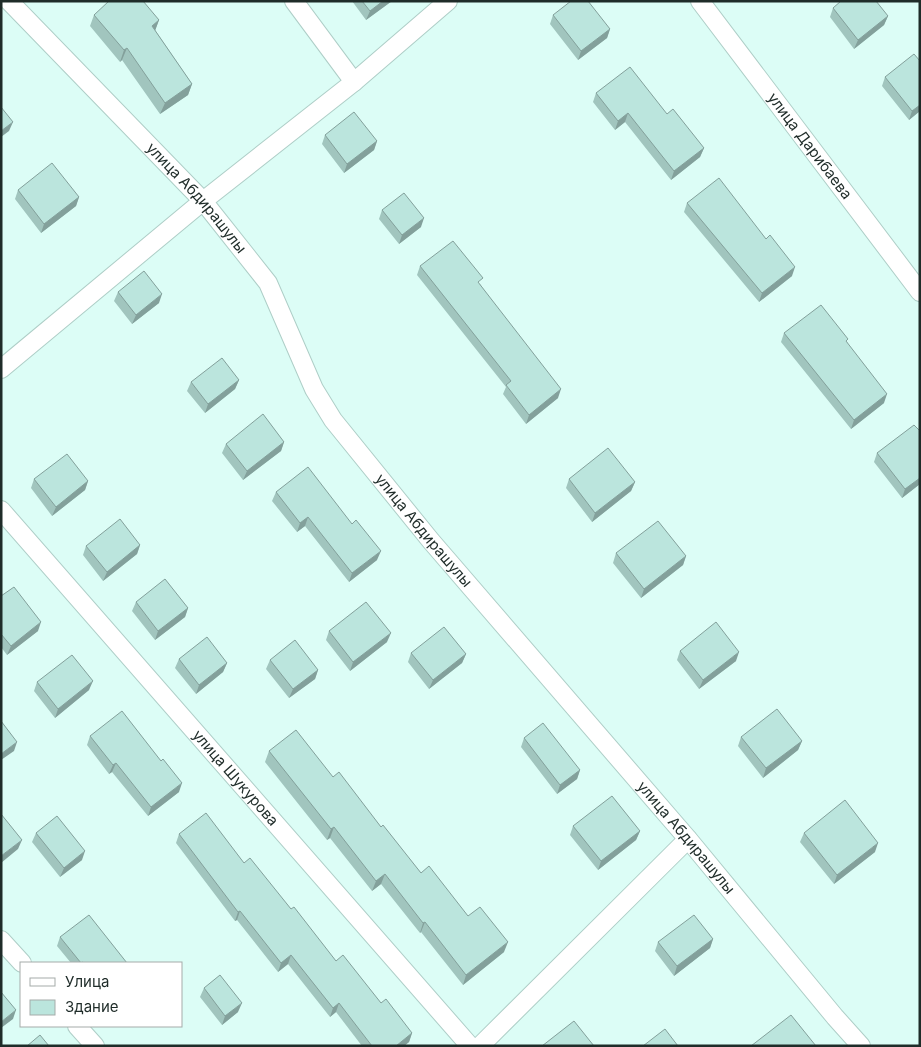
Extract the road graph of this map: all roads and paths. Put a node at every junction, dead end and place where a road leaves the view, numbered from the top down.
1 (9, 1) edge
2 (294, 1) edge
3 (448, 1) edge
4 (700, 1) edge
5 (354, 82) junction
6 (202, 201) junction
7 (920, 292) edge
8 (1, 369) edge
9 (1, 510) edge
10 (688, 839) junction
11 (1, 940) edge
12 (21, 962) edge
13 (78, 1027) edge
14 (95, 1046) edge
15 (470, 1046) edge
16 (480, 1046) edge
17 (861, 1046) edge

1 - 6 street, улица Абдирашулы
2 - 5 street
3 - 5 street
4 - 7 street, улица Дарибаева
5 - 6 street
6 - 8 street
6 - 10 street, улица Абдирашулы
9 - 15 street, улица Шукурова
10 - 16 street
10 - 17 street, улица Абдирашулы
11 - 12 street
13 - 14 street

